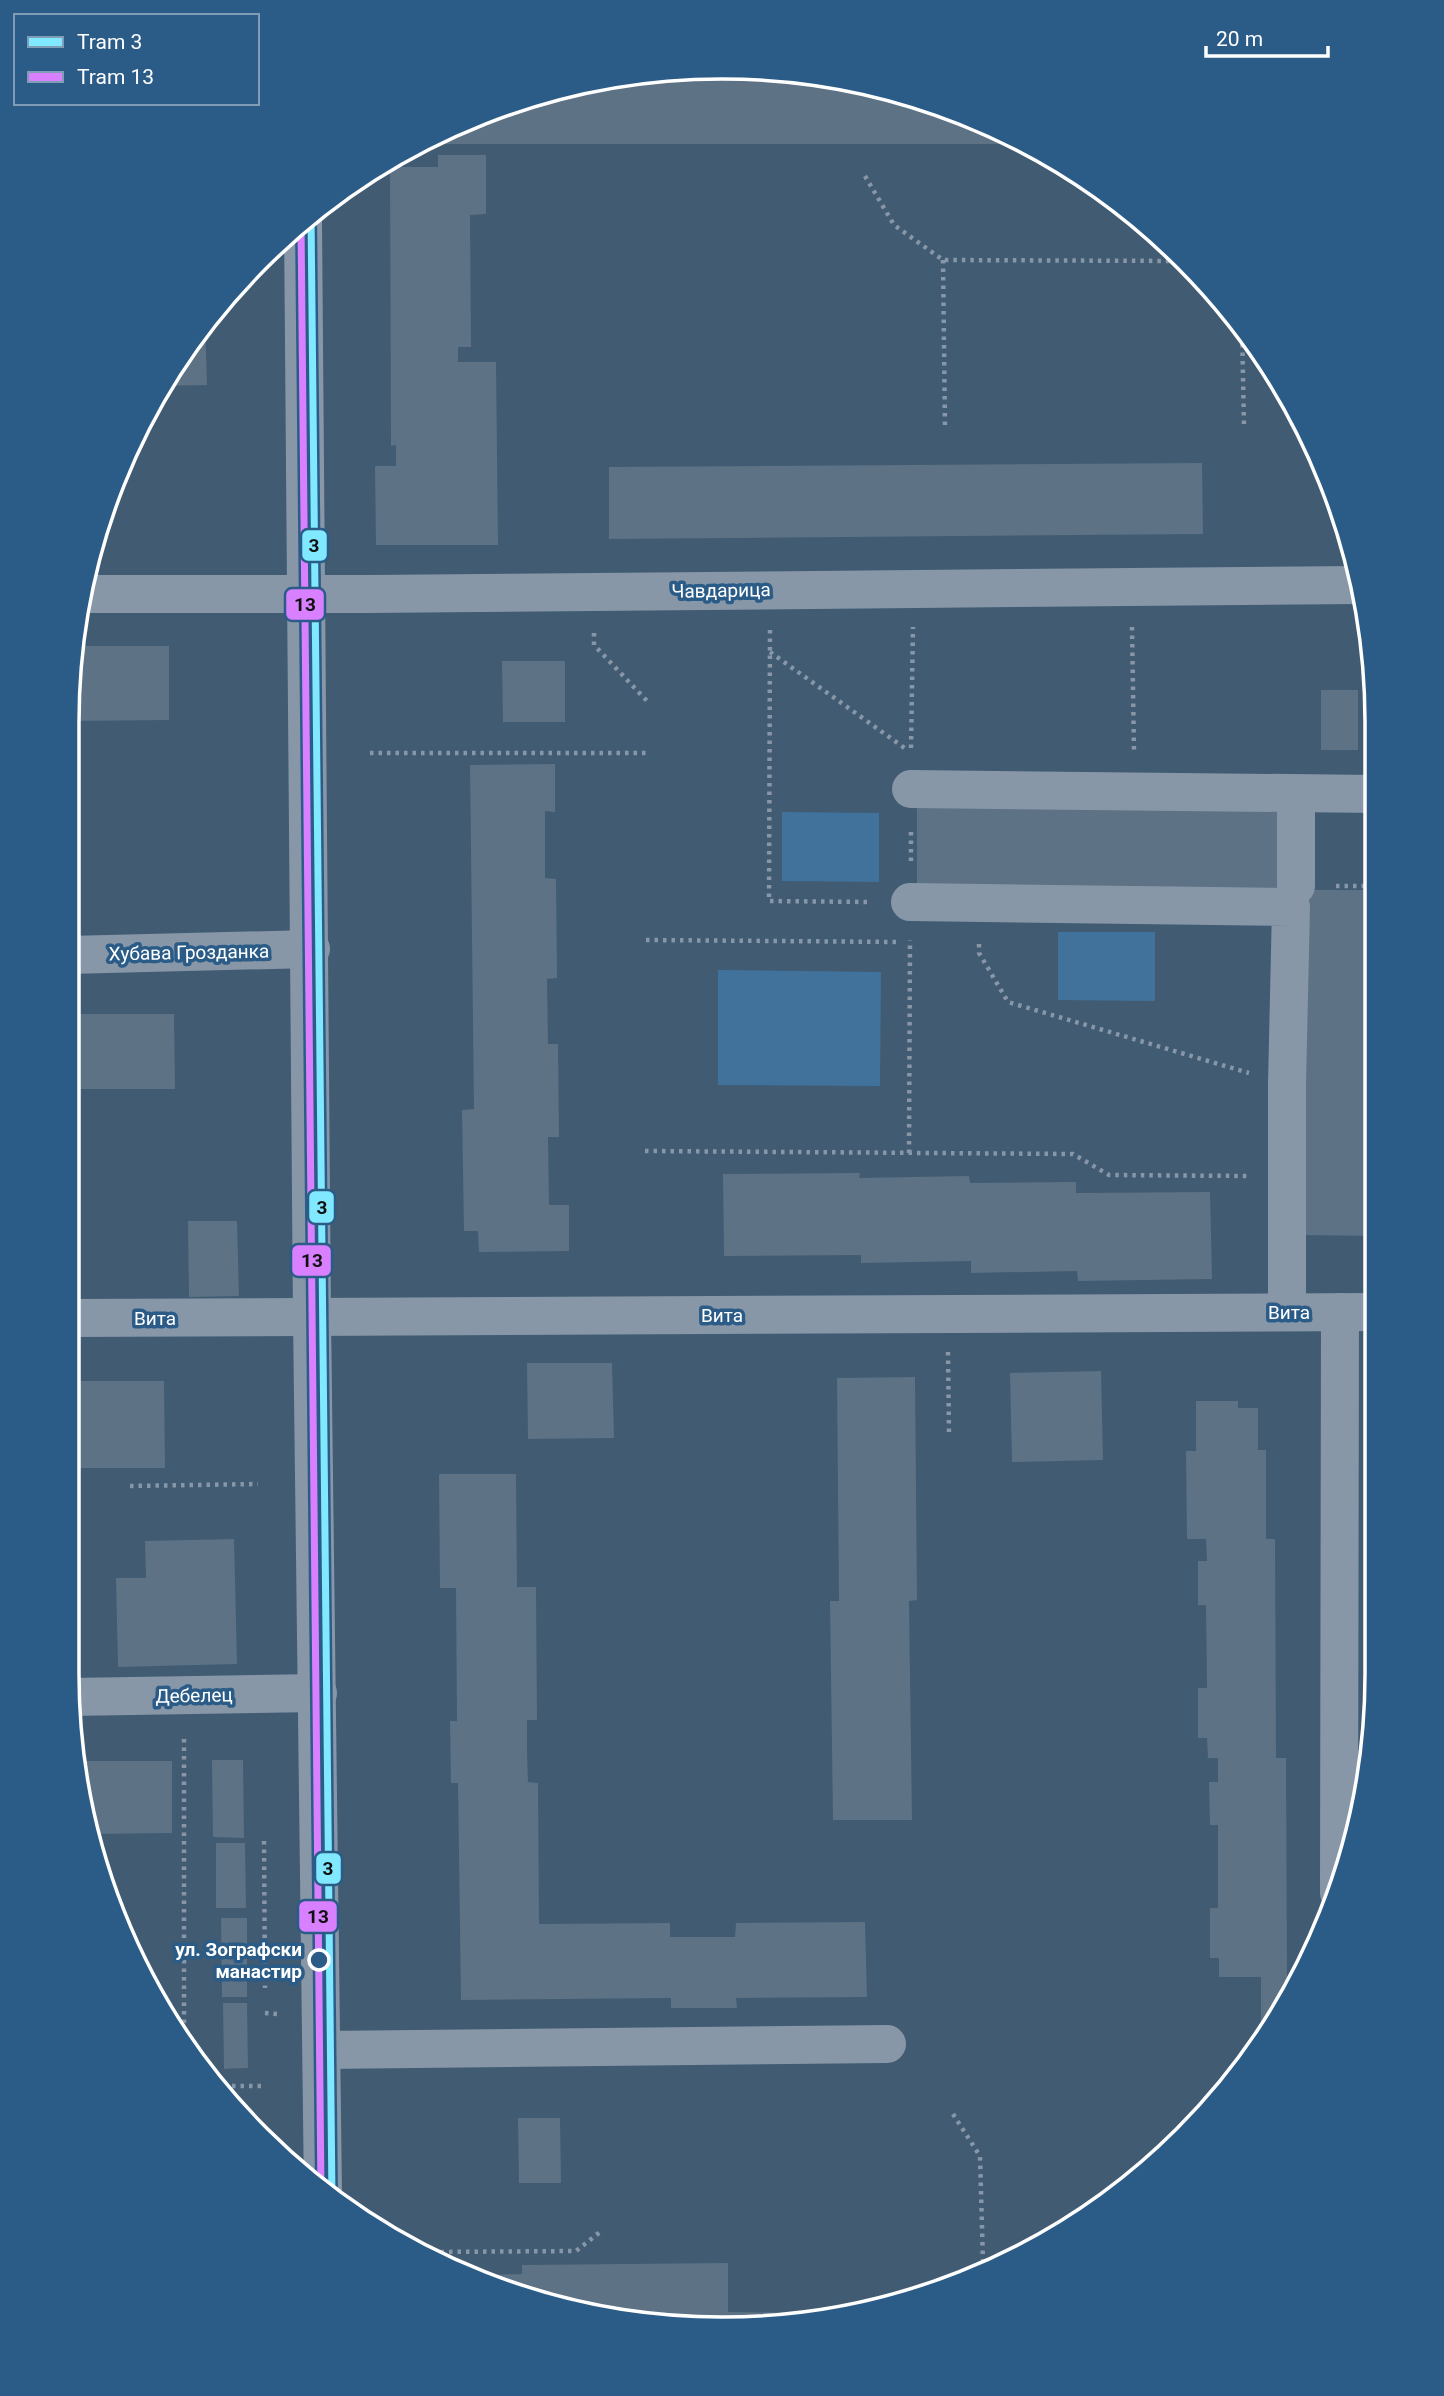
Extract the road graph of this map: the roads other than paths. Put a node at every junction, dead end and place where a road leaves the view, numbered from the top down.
1 (303, 234) edge
2 (1350, 585) edge
3 (92, 594) edge
4 (307, 594) junction
5 (911, 789) road end
6 (1296, 794) junction
7 (1365, 794) edge
8 (1296, 886) dead end
9 (910, 902) road end
10 (311, 949) junction
11 (79, 955) edge
12 (1287, 1312) junction
13 (1358, 1312) edge
14 (312, 1317) junction
15 (79, 1318) edge
16 (318, 1693) junction
17 (80, 1697) edge
18 (1340, 1849) edge
19 (887, 2044) dead end
20 (322, 2050) junction
21 (323, 2178) edge

1 - 4 street
2 - 4 street, Чавдарица
3 - 4 street, Чавдарица
4 - 10 street
5 - 6 street
6 - 7 street
6 - 8 street
9 - 12 street
10 - 11 street, Хубава Грозданка
10 - 14 street
12 - 13 street, Вита
12 - 14 street, Вита
13 - 18 street
14 - 15 street, Вита
14 - 16 street
16 - 17 street, Дебелец
16 - 20 street
19 - 20 street
20 - 21 street

